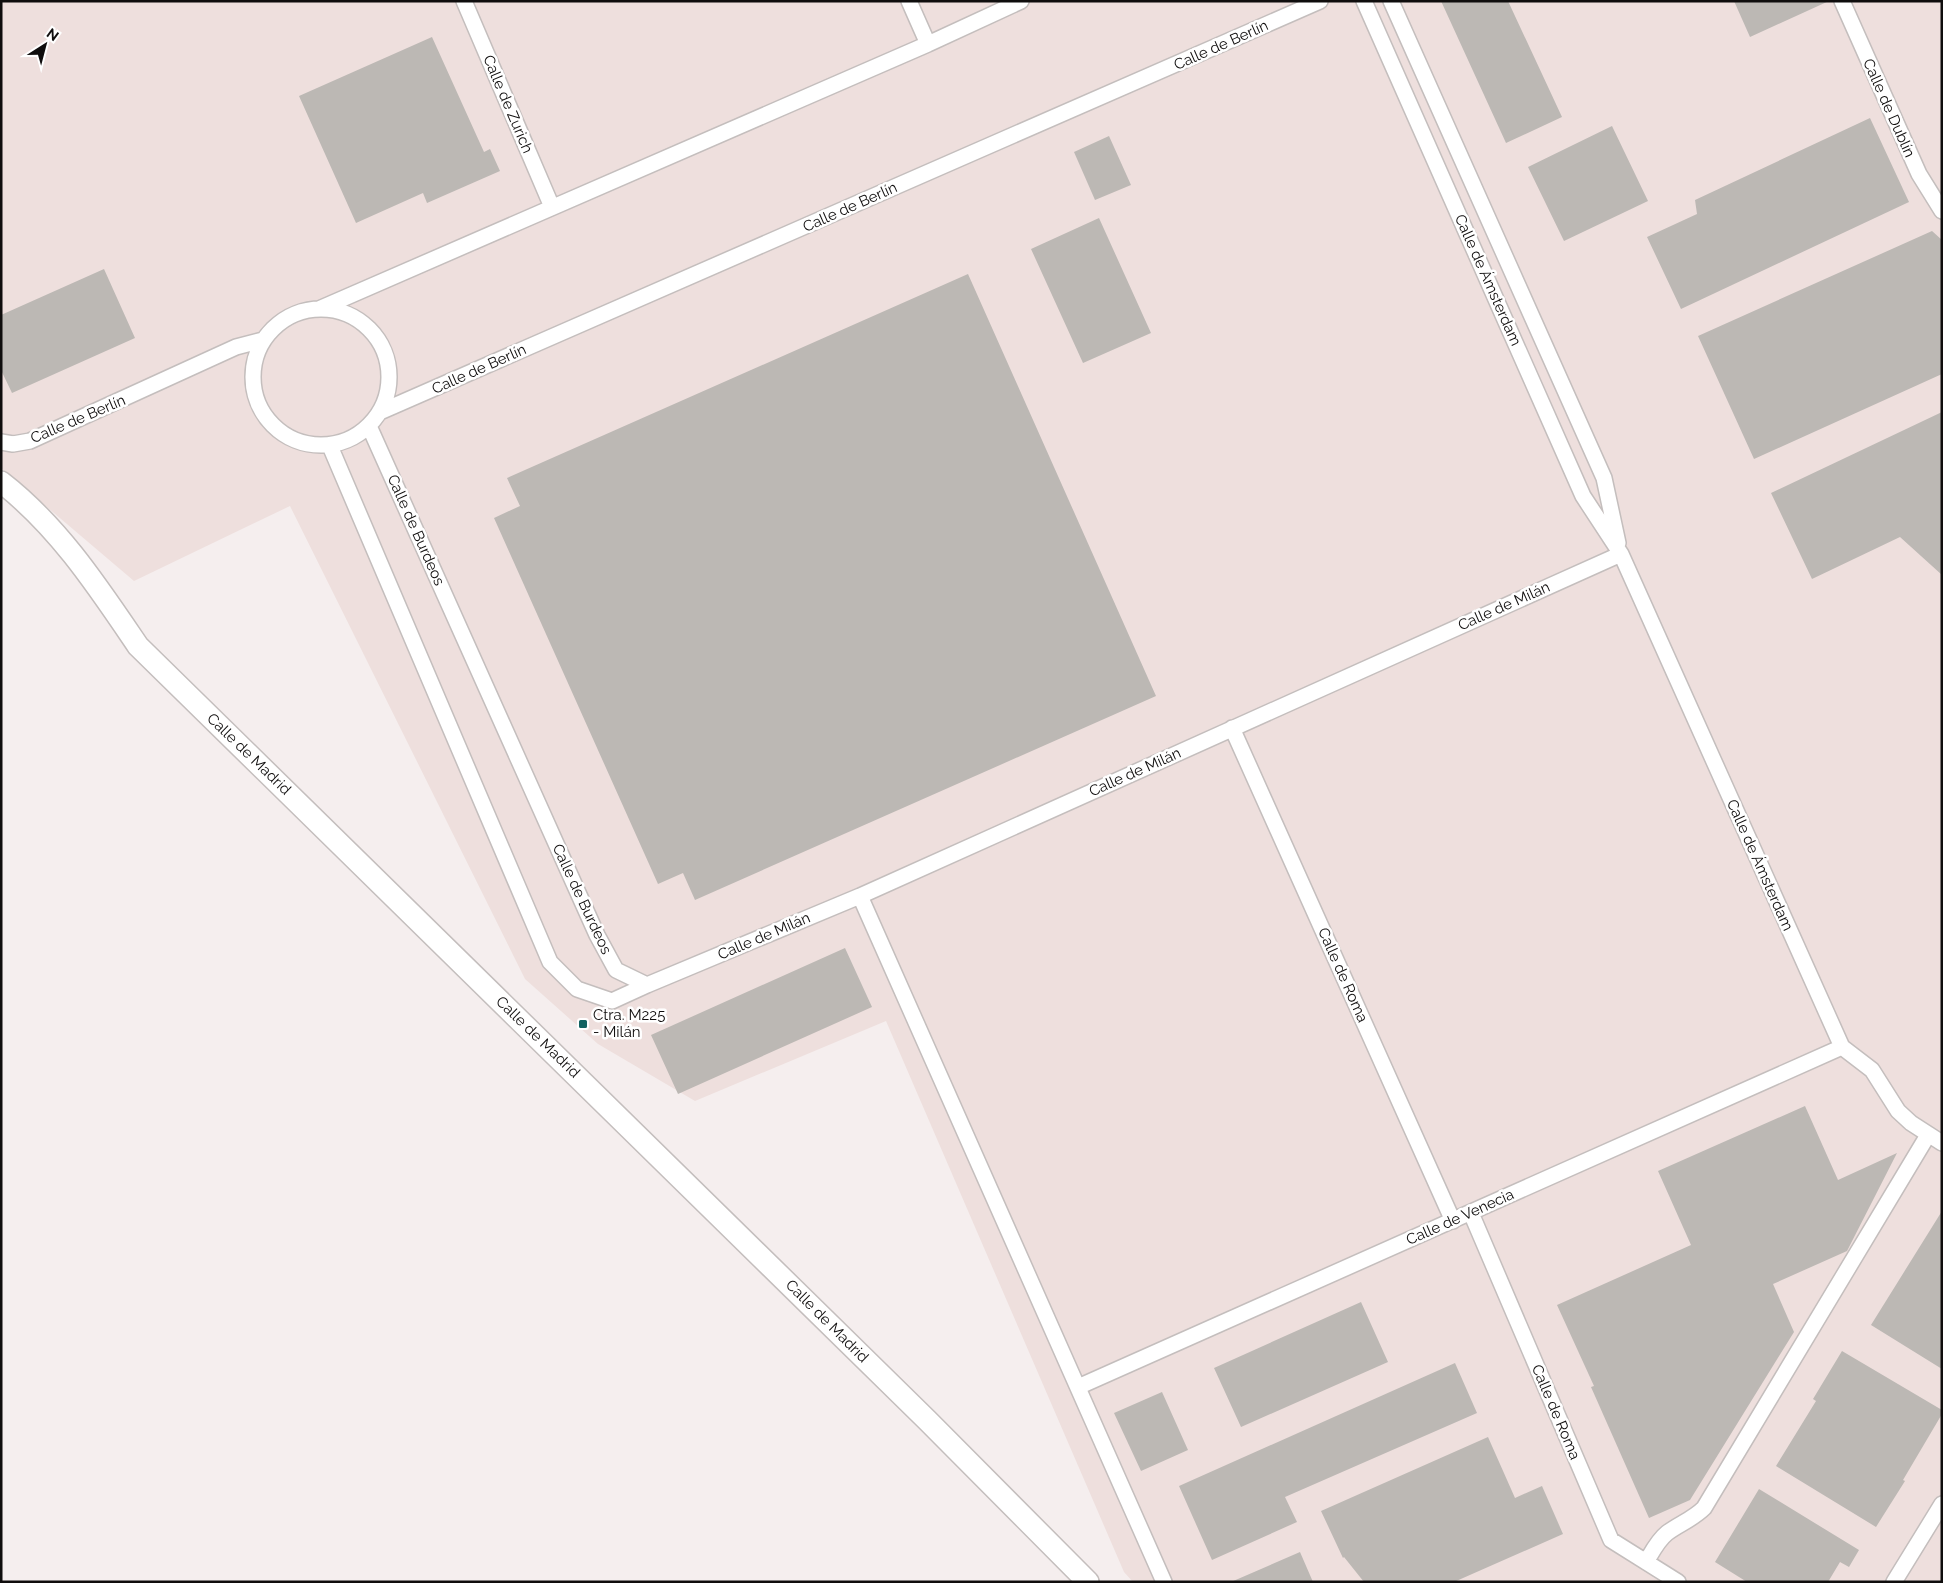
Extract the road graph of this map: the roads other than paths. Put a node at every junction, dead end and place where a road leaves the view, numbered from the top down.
1 (464, 1) edge
2 (909, 1) edge
3 (1021, 1) edge
4 (1320, 1) edge
5 (1364, 1) edge
6 (1391, 1) edge
7 (1842, 1) edge
8 (928, 44) junction
9 (552, 207) junction
10 (1942, 211) edge
11 (319, 309) junction
12 (263, 340) junction
13 (380, 412) junction
14 (369, 426) junction
15 (1, 442) edge
16 (330, 446) junction
17 (1, 482) edge
18 (1621, 554) junction
19 (1232, 728) junction
20 (860, 896) junction
21 (647, 985) junction
22 (1842, 1047) junction
23 (1928, 1135) junction
24 (1942, 1143) edge
25 (1471, 1213) junction
26 (1453, 1221) junction
27 (1078, 1387) junction
28 (1942, 1504) edge
29 (1646, 1562) junction
30 (1088, 1582) edge
31 (1164, 1582) edge
32 (1678, 1582) edge
33 (1894, 1582) edge

1 - 9 street, Calle de Zurich
2 - 8 street
3 - 8 street
4 - 13 street, Calle de Berlín
5 - 18 street, Calle de Ámsterdam
6 - 18 street, Calle de Ámsterdam
7 - 10 street, Calle de Dublín
8 - 9 street
9 - 11 street
11 - 12 street
11 - 13 street
12 - 15 street, Calle de Berlín
12 - 16 street
13 - 14 street
14 - 16 street
14 - 21 street, Calle de Burdeos
16 - 21 street
17 - 30 street, Calle de Madrid
18 - 19 street, Calle de Milán
18 - 22 street, Calle de Ámsterdam
19 - 20 street, Calle de Milán
19 - 26 street, Calle de Roma
20 - 21 street, Calle de Milán
20 - 27 street
22 - 23 street, Calle de Ámsterdam
22 - 25 street, Calle de Venecia
23 - 24 street, Calle de Ámsterdam
23 - 29 street
25 - 26 street, Calle de Venecia
25 - 29 street, Calle de Roma
26 - 27 street, Calle de Venecia
27 - 31 street
28 - 33 street
29 - 32 street, Calle de Roma

